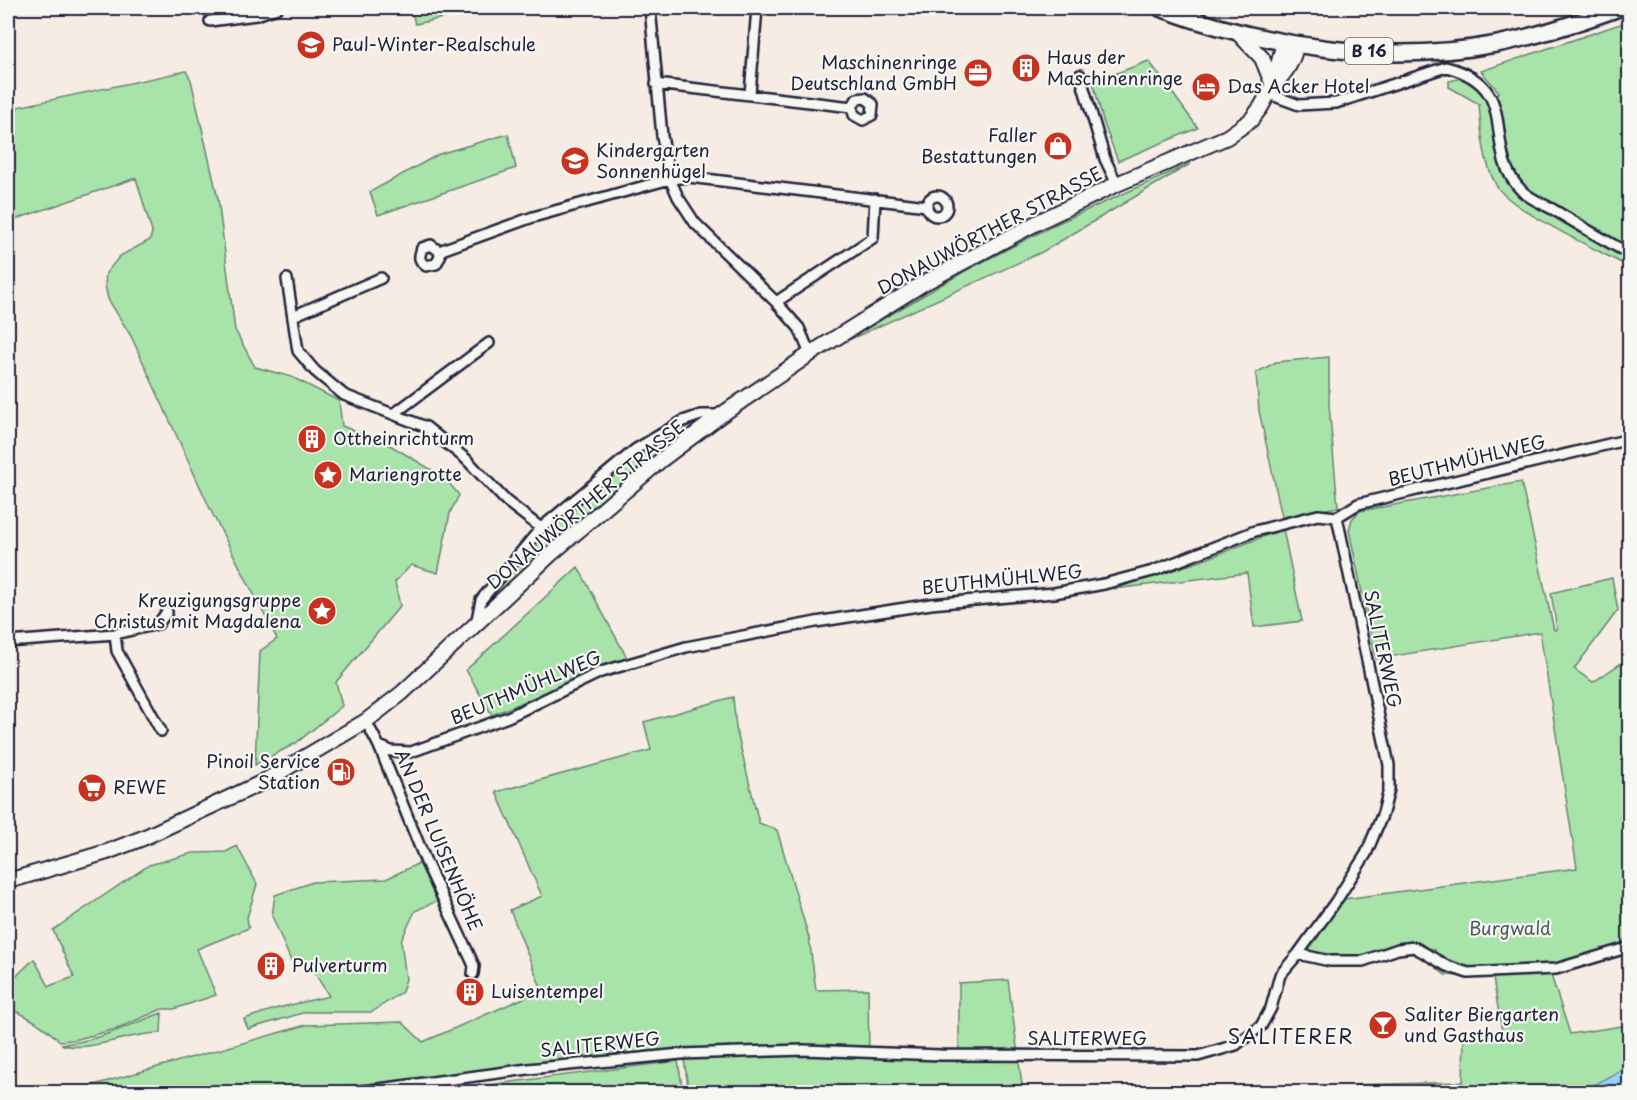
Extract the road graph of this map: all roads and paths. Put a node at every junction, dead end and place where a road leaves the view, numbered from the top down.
1 (277, 8) edge
2 (650, 8) edge
3 (757, 8) edge
4 (1160, 8) edge
5 (1620, 8) edge
6 (210, 21) dead end
7 (1237, 32) junction
8 (1290, 43) junction
9 (1080, 75) dead end
10 (657, 84) junction
11 (1271, 89) junction
12 (750, 94) junction
13 (852, 107) dead end
14 (670, 179) junction
15 (1117, 184) junction
16 (875, 199) junction
17 (927, 206) dead end
18 (439, 250) dead end
19 (1629, 254) edge
20 (381, 278) dead end
21 (286, 279) dead end
22 (776, 302) junction
23 (292, 316) junction
24 (489, 343) dead end
25 (810, 354) junction
26 (395, 413) junction
27 (721, 415) junction
28 (1629, 439) edge
29 (1337, 517) junction
30 (541, 528) junction
31 (167, 612) dead end
32 (476, 624) junction
33 (115, 634) junction
34 (8, 642) edge
35 (366, 721) junction
36 (161, 731) dead end
37 (380, 746) junction
38 (8, 881) edge
39 (1629, 947) edge
40 (1298, 954) junction
41 (473, 974) dead end
42 (357, 1092) edge

1 - 6 street
2 - 10 street
3 - 12 street
4 - 7 main road, B 16
5 - 8 main road, B 16
7 - 8 main road, B 16
7 - 11 main road
8 - 11 main road, DONAUWÖRTHER STRASSE
9 - 15 street
10 - 12 street
10 - 14 street
11 - 15 main road, DONAUWÖRTHER STRASSE
11 - 19 street
12 - 13 street
14 - 16 street
14 - 18 street
14 - 22 street
15 - 25 main road, DONAUWÖRTHER STRASSE
16 - 17 street
16 - 22 street
20 - 23 street
21 - 23 street
22 - 25 street
23 - 26 street
24 - 26 street
25 - 27 main road, DONAUWÖRTHER STRASSE
26 - 30 street
27 - 30 street, DONAUWÖRTHER STRASSE
27 - 32 main road, DONAUWÖRTHER STRASSE
28 - 29 street, BEUTHMÜHLWEG
29 - 37 street, BEUTHMÜHLWEG
29 - 40 street, SALITERWEG
30 - 32 street, DONAUWÖRTHER STRASSE
31 - 33 street
32 - 35 main road, DONAUWÖRTHER STRASSE
33 - 34 street
33 - 36 street
35 - 37 street, AN DER LUISENHÖHE
35 - 38 main road, DONAUWÖRTHER STRASSE
37 - 41 street, AN DER LUISENHÖHE
39 - 40 street
40 - 42 street, SALITERWEG

